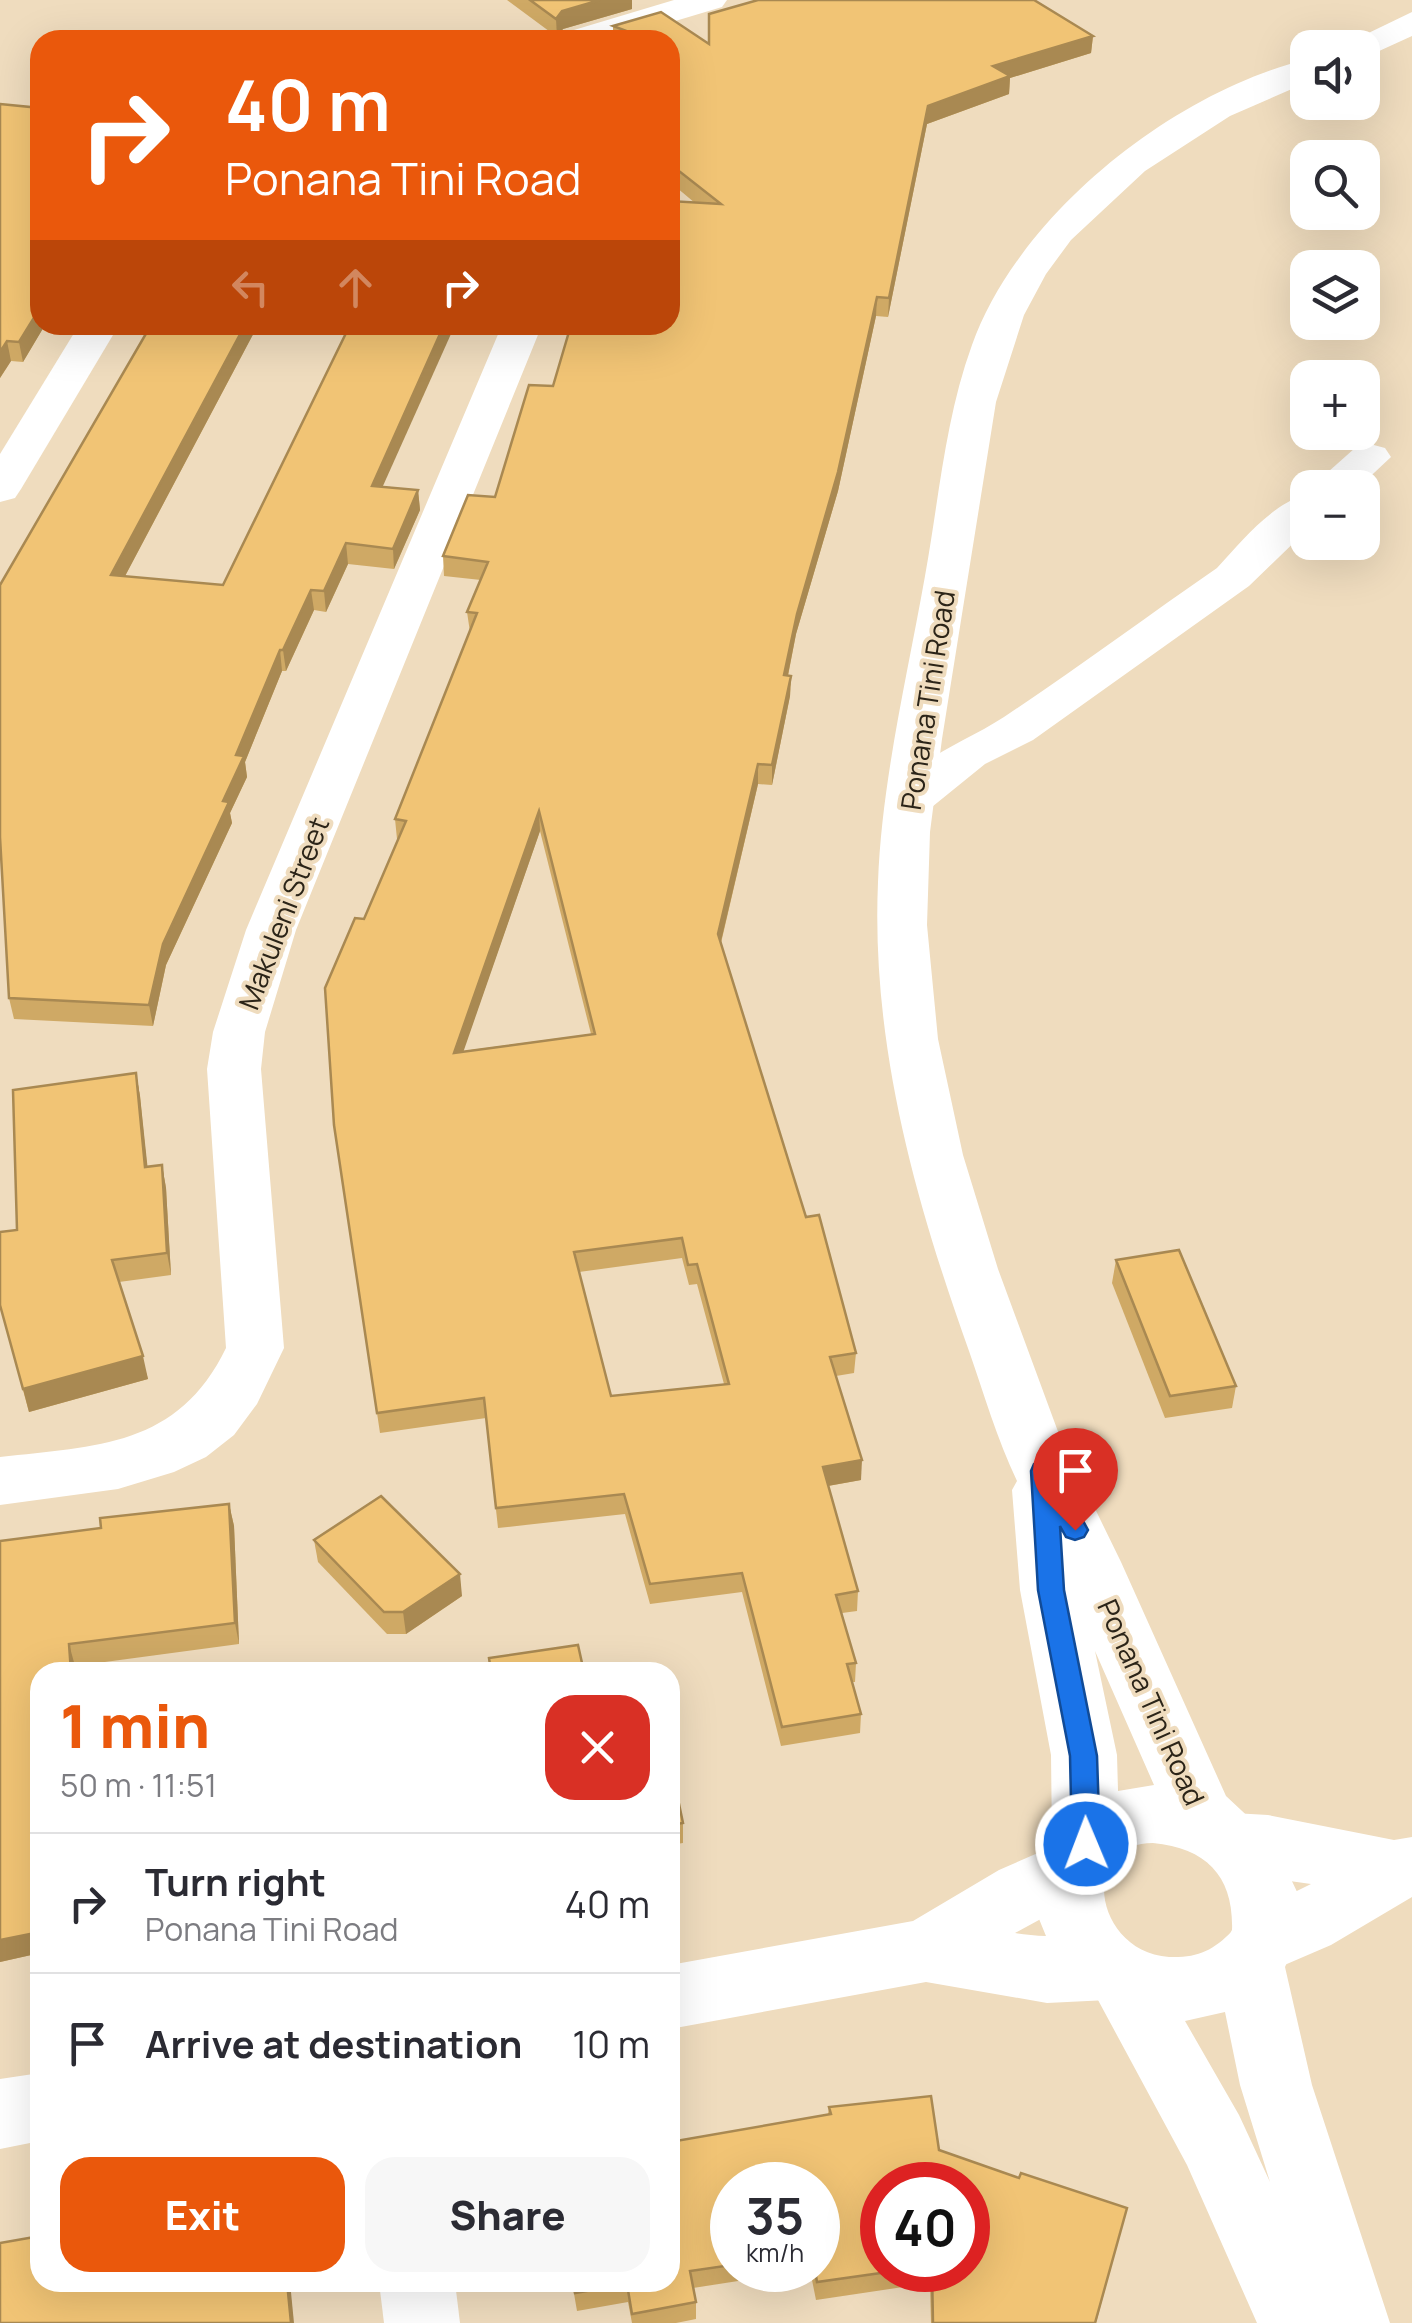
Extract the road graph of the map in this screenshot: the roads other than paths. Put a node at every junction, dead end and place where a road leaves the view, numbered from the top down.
1 (702, 1) edge
2 (1412, 22) edge
3 (608, 30) edge
4 (1412, 36) edge
5 (1380, 39) edge
6 (1380, 44) edge
7 (1290, 76) edge
8 (93, 335) edge
9 (518, 335) edge
10 (1370, 456) dead end
11 (1352, 470) edge
12 (0, 489) edge
13 (1290, 522) edge
14 (910, 800) junction
15 (1043, 1471) junction
16 (0, 1481) edge
17 (1221, 1835) junction
18 (1078, 1856) junction
19 (1403, 1868) edge
20 (926, 1950) junction
21 (1255, 1952) junction
22 (1115, 1974) junction
23 (680, 1994) edge
24 (30, 2109) edge
25 (0, 2114) edge
26 (418, 2292) edge
27 (422, 2323) edge
28 (1296, 2323) edge
29 (1352, 2323) edge

1 - 3 street
2 - 5 street
4 - 6 street
7 - 14 street, Ponana Tini Road
8 - 12 street
9 - 16 street, Makuleni Street
10 - 11 street
13 - 14 street
14 - 15 street, Ponana Tini Road
15 - 17 street, Ponana Tini Road
15 - 18 street, Ponana Tini Road
17 - 18 street
17 - 19 street
17 - 21 street
18 - 20 street
18 - 22 street
19 - 21 street
20 - 22 street
20 - 23 street
21 - 22 street
21 - 29 street
22 - 28 street
24 - 25 street
26 - 27 street

